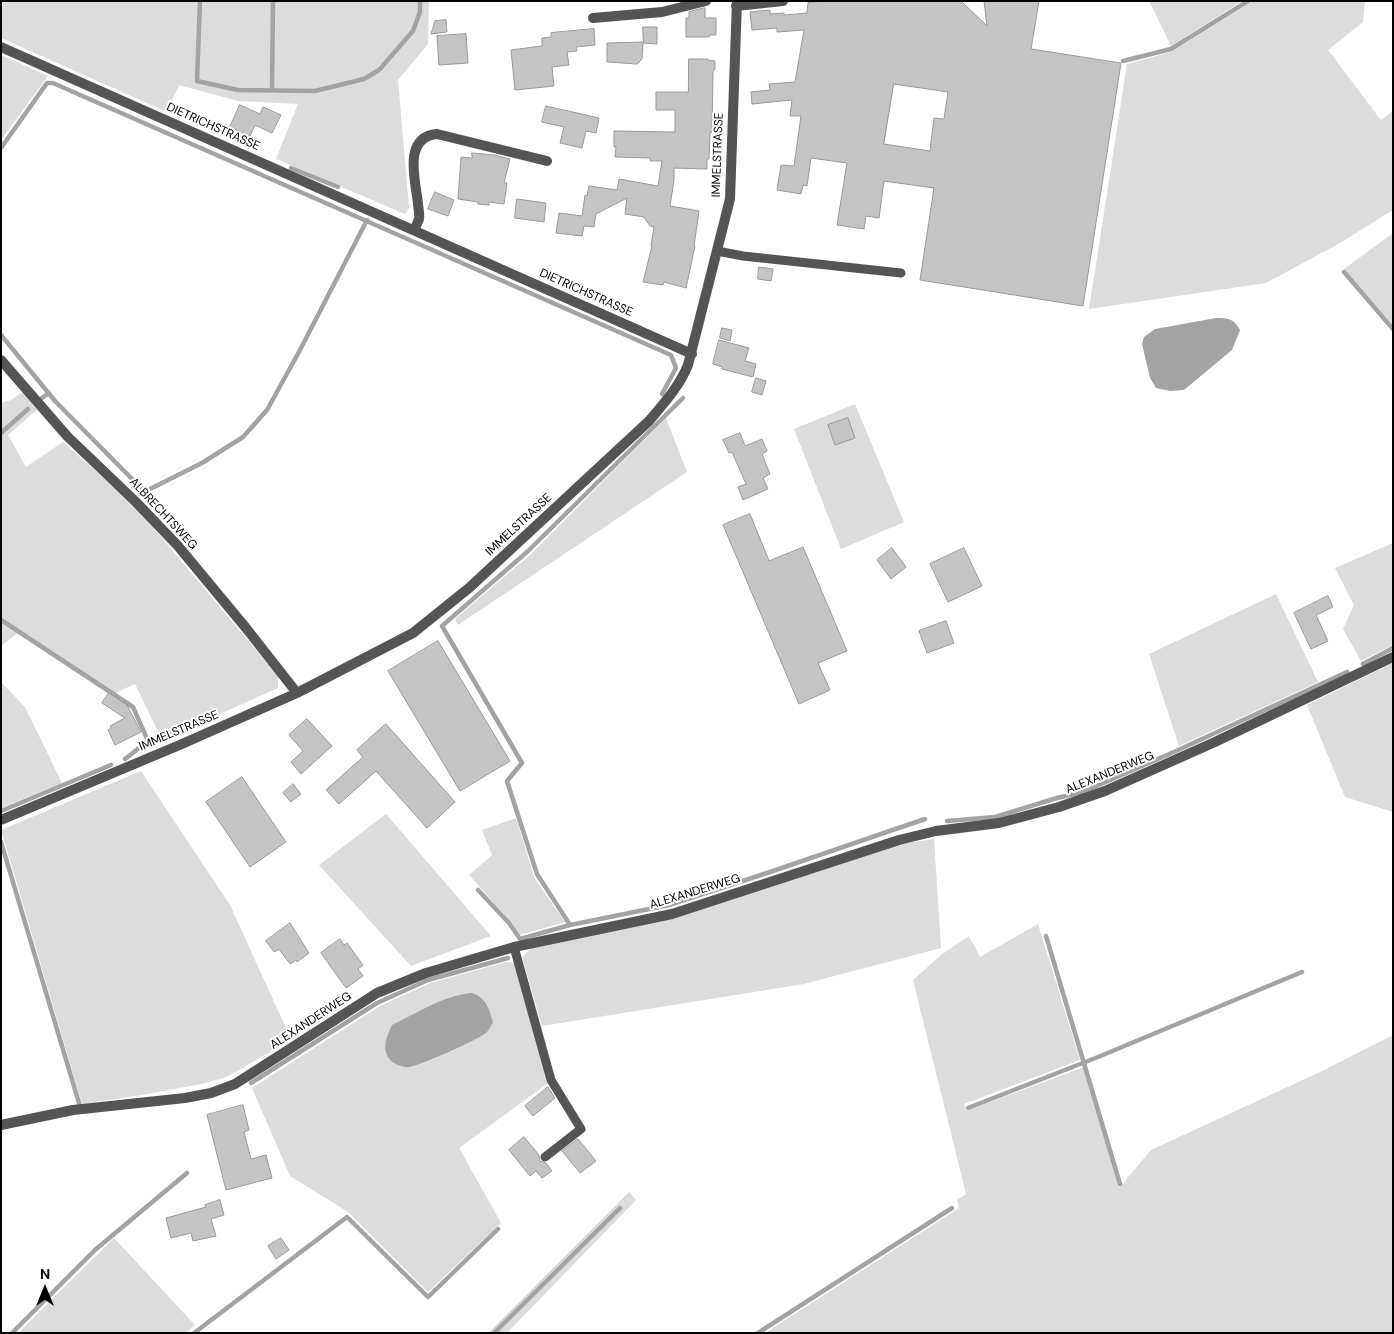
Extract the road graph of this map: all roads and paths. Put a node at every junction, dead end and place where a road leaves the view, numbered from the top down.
1 (706, 1) edge
2 (783, 1) edge
3 (736, 4) edge
4 (593, 18) dead end
5 (1, 46) edge
6 (547, 161) dead end
7 (414, 230) junction
8 (717, 251) junction
9 (901, 274) dead end
10 (692, 354) junction
11 (1, 360) edge
12 (1393, 657) edge
13 (297, 693) junction
14 (1, 820) edge
15 (514, 947) junction
16 (1, 1125) edge
17 (545, 1157) dead end

1 - 4 street
2 - 3 street
3 - 8 street, IMMELSTRASSE
5 - 7 street, DIETRICHSTRASSE
6 - 7 street
7 - 10 street, DIETRICHSTRASSE
8 - 9 lane
8 - 10 street, IMMELSTRASSE
10 - 13 street, IMMELSTRASSE
11 - 13 street, ALBRECHTSWEG
12 - 15 street, ALEXANDERWEG
13 - 14 street, IMMELSTRASSE
15 - 16 street, ALEXANDERWEG
15 - 17 lane

